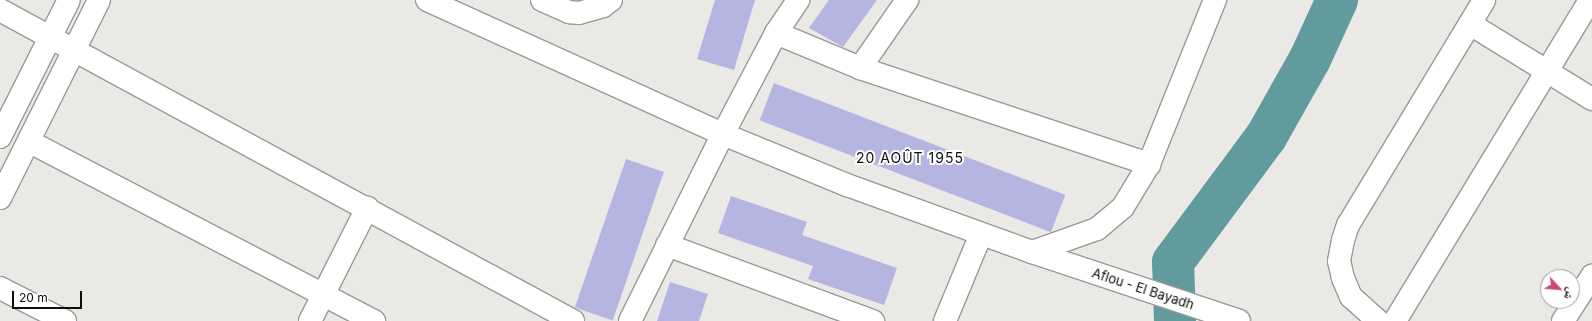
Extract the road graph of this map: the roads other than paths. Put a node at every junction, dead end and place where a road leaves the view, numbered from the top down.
1 (69, 0) edge
2 (99, 0) edge
3 (427, 0) edge
4 (542, 0) edge
5 (611, 0) edge
6 (798, 0) edge
7 (907, 0) edge
8 (1215, 0) edge
9 (1484, 0) edge
10 (1590, 0) edge
11 (0, 10) edge
12 (1470, 24) junction
13 (776, 33) junction
14 (50, 37) junction
15 (73, 52) junction
16 (860, 68) junction
17 (1549, 70) junction
18 (1592, 99) edge
19 (3, 126) edge
20 (723, 134) junction
21 (30, 142) junction
22 (1149, 164) junction
23 (0, 198) edge
24 (368, 208) junction
25 (981, 234) junction
26 (667, 245) junction
27 (1032, 252) junction
28 (1592, 276) edge
29 (0, 288) edge
30 (325, 294) junction
31 (65, 321) edge
32 (310, 321) edge
33 (374, 321) edge
34 (573, 321) edge
35 (630, 321) edge
36 (872, 321) edge
37 (945, 321) edge
38 (1239, 321) edge
39 (1378, 321) edge
40 (1395, 321) edge
41 (1563, 321) edge

1 - 14 street
2 - 15 street
3 - 20 street, Aflou - El Bayadh
4 - 5 street
6 - 13 street
7 - 16 street
8 - 22 street
9 - 12 street
10 - 17 street
11 - 14 street
12 - 17 street
12 - 39 street
13 - 16 street
13 - 20 street
14 - 15 street
14 - 19 street
15 - 21 street
15 - 24 street
16 - 22 street
17 - 18 street
17 - 40 street
20 - 25 street, Aflou - El Bayadh
20 - 26 street
21 - 23 street
21 - 30 street
22 - 27 street
24 - 30 street
24 - 34 street
25 - 27 street, Aflou - El Bayadh
25 - 37 street
26 - 35 street
26 - 36 street
27 - 38 street, Aflou - El Bayadh
28 - 41 street
29 - 31 street
30 - 32 street
30 - 33 street

